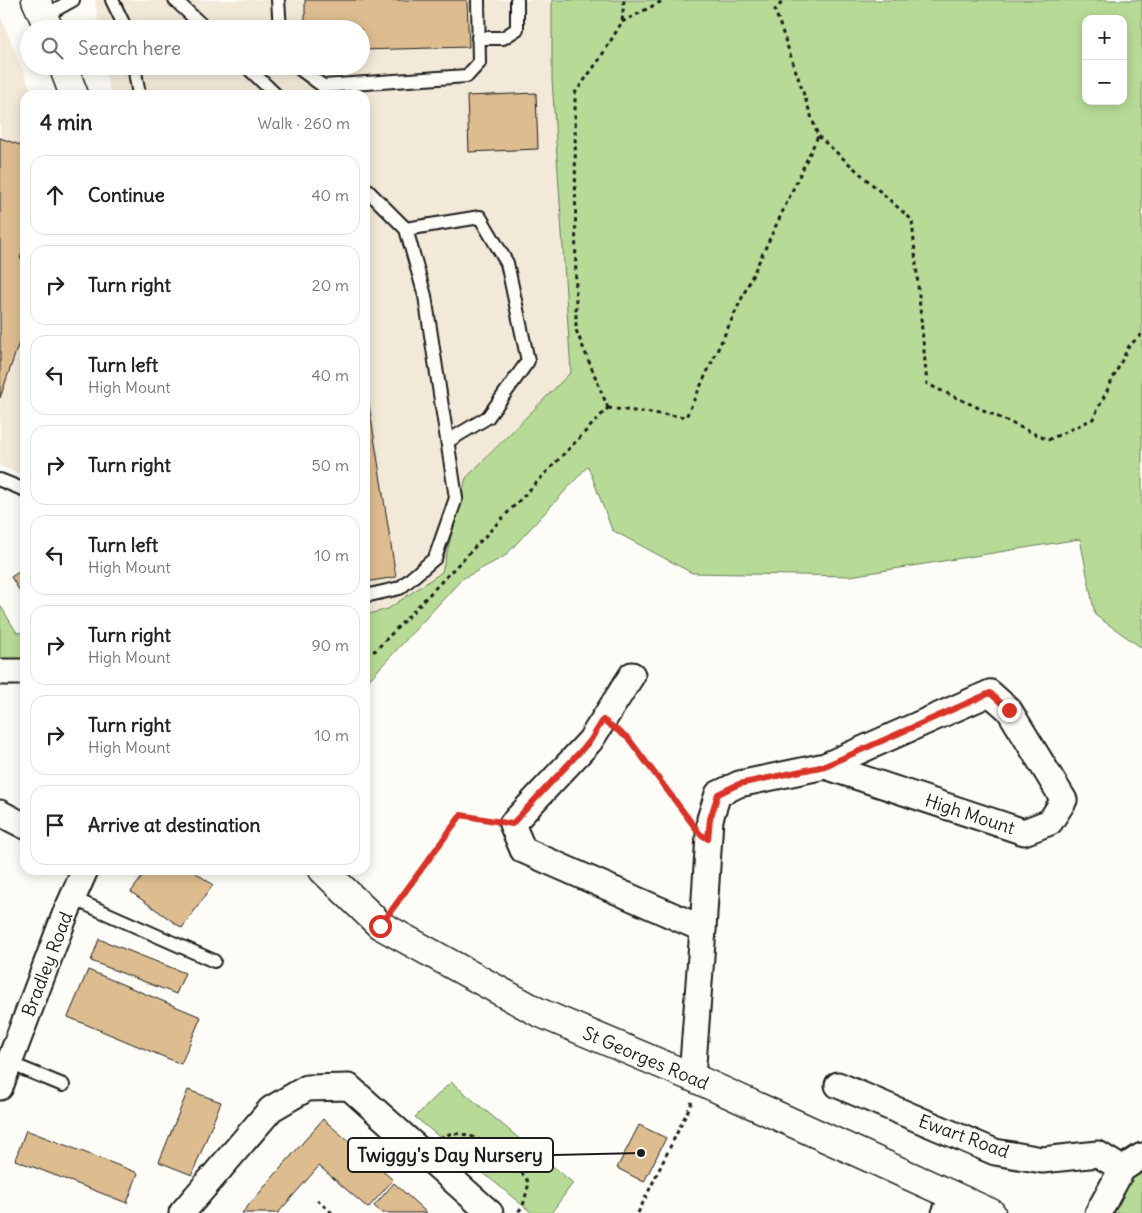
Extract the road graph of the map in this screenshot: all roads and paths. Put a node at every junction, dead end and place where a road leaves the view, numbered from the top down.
1 (73, 0) edge
2 (112, 0) edge
3 (175, 0) edge
4 (278, 0) edge
5 (478, 0) edge
6 (517, 0) edge
7 (624, 0) edge
8 (664, 0) edge
9 (784, 0) edge
10 (43, 15) edge
11 (122, 20) edge
12 (196, 20) edge
13 (279, 20) edge
14 (622, 22) junction
15 (478, 38) junction
16 (66, 75) edge
17 (136, 75) edge
18 (255, 75) edge
19 (308, 75) edge
20 (72, 90) edge
21 (138, 90) edge
22 (271, 90) edge
23 (818, 136) junction
24 (370, 193) edge
25 (406, 228) junction
26 (1142, 334) edge
27 (608, 408) junction
28 (448, 440) junction
29 (0, 480) edge
30 (20, 488) edge
31 (370, 595) edge
32 (370, 650) edge
33 (0, 672) edge
34 (20, 672) edge
35 (632, 675) dead end
36 (603, 720) junction
37 (825, 766) junction
38 (0, 813) edge
39 (20, 823) edge
40 (512, 824) junction
41 (708, 839) junction
42 (83, 875) edge
43 (328, 875) edge
44 (72, 898) junction
45 (380, 926) junction
46 (703, 929) junction
47 (214, 961) dead end
48 (9, 1063) junction
49 (697, 1079) junction
50 (63, 1085) dead end
51 (838, 1086) dead end
52 (0, 1087) edge
53 (423, 1153) junction
54 (1132, 1162) edge
55 (317, 1200) dead end
56 (950, 1204) edge
57 (182, 1213) edge
58 (332, 1213) edge
59 (490, 1213) edge
60 (517, 1213) edge
61 (638, 1213) edge
62 (991, 1213) edge
63 (1098, 1213) edge

1 - 10 lane
2 - 11 lane
3 - 12 lane
4 - 13 lane
5 - 15 lane
6 - 15 lane
7 - 14 path
8 - 14 path
9 - 23 path
14 - 27 path
15 - 19 lane
16 - 20 street
17 - 21 lane
18 - 22 lane
23 - 26 path
23 - 27 path
24 - 25 lane
25 - 28 lane
25 - 28 lane
27 - 32 path
28 - 31 lane
29 - 30 lane
33 - 34 street
35 - 36 street
36 - 40 street
36 - 41 path
37 - 37 street, High Mount
37 - 41 street, High Mount
38 - 39 street
40 - 45 path
40 - 46 street
41 - 46 street, High Mount
42 - 44 street, Bradley Road
43 - 45 street, St Georges Road
44 - 47 lane
44 - 48 street, Bradley Road
45 - 49 street, St Georges Road
46 - 49 street, High Mount
48 - 50 lane
48 - 52 street, Bradley Road
49 - 56 street, St Georges Road
49 - 61 path
51 - 54 street, Ewart Road
53 - 57 street
53 - 59 street
53 - 60 path
54 - 63 street, Ewart Road
55 - 58 path
56 - 62 street, St Georges Road

